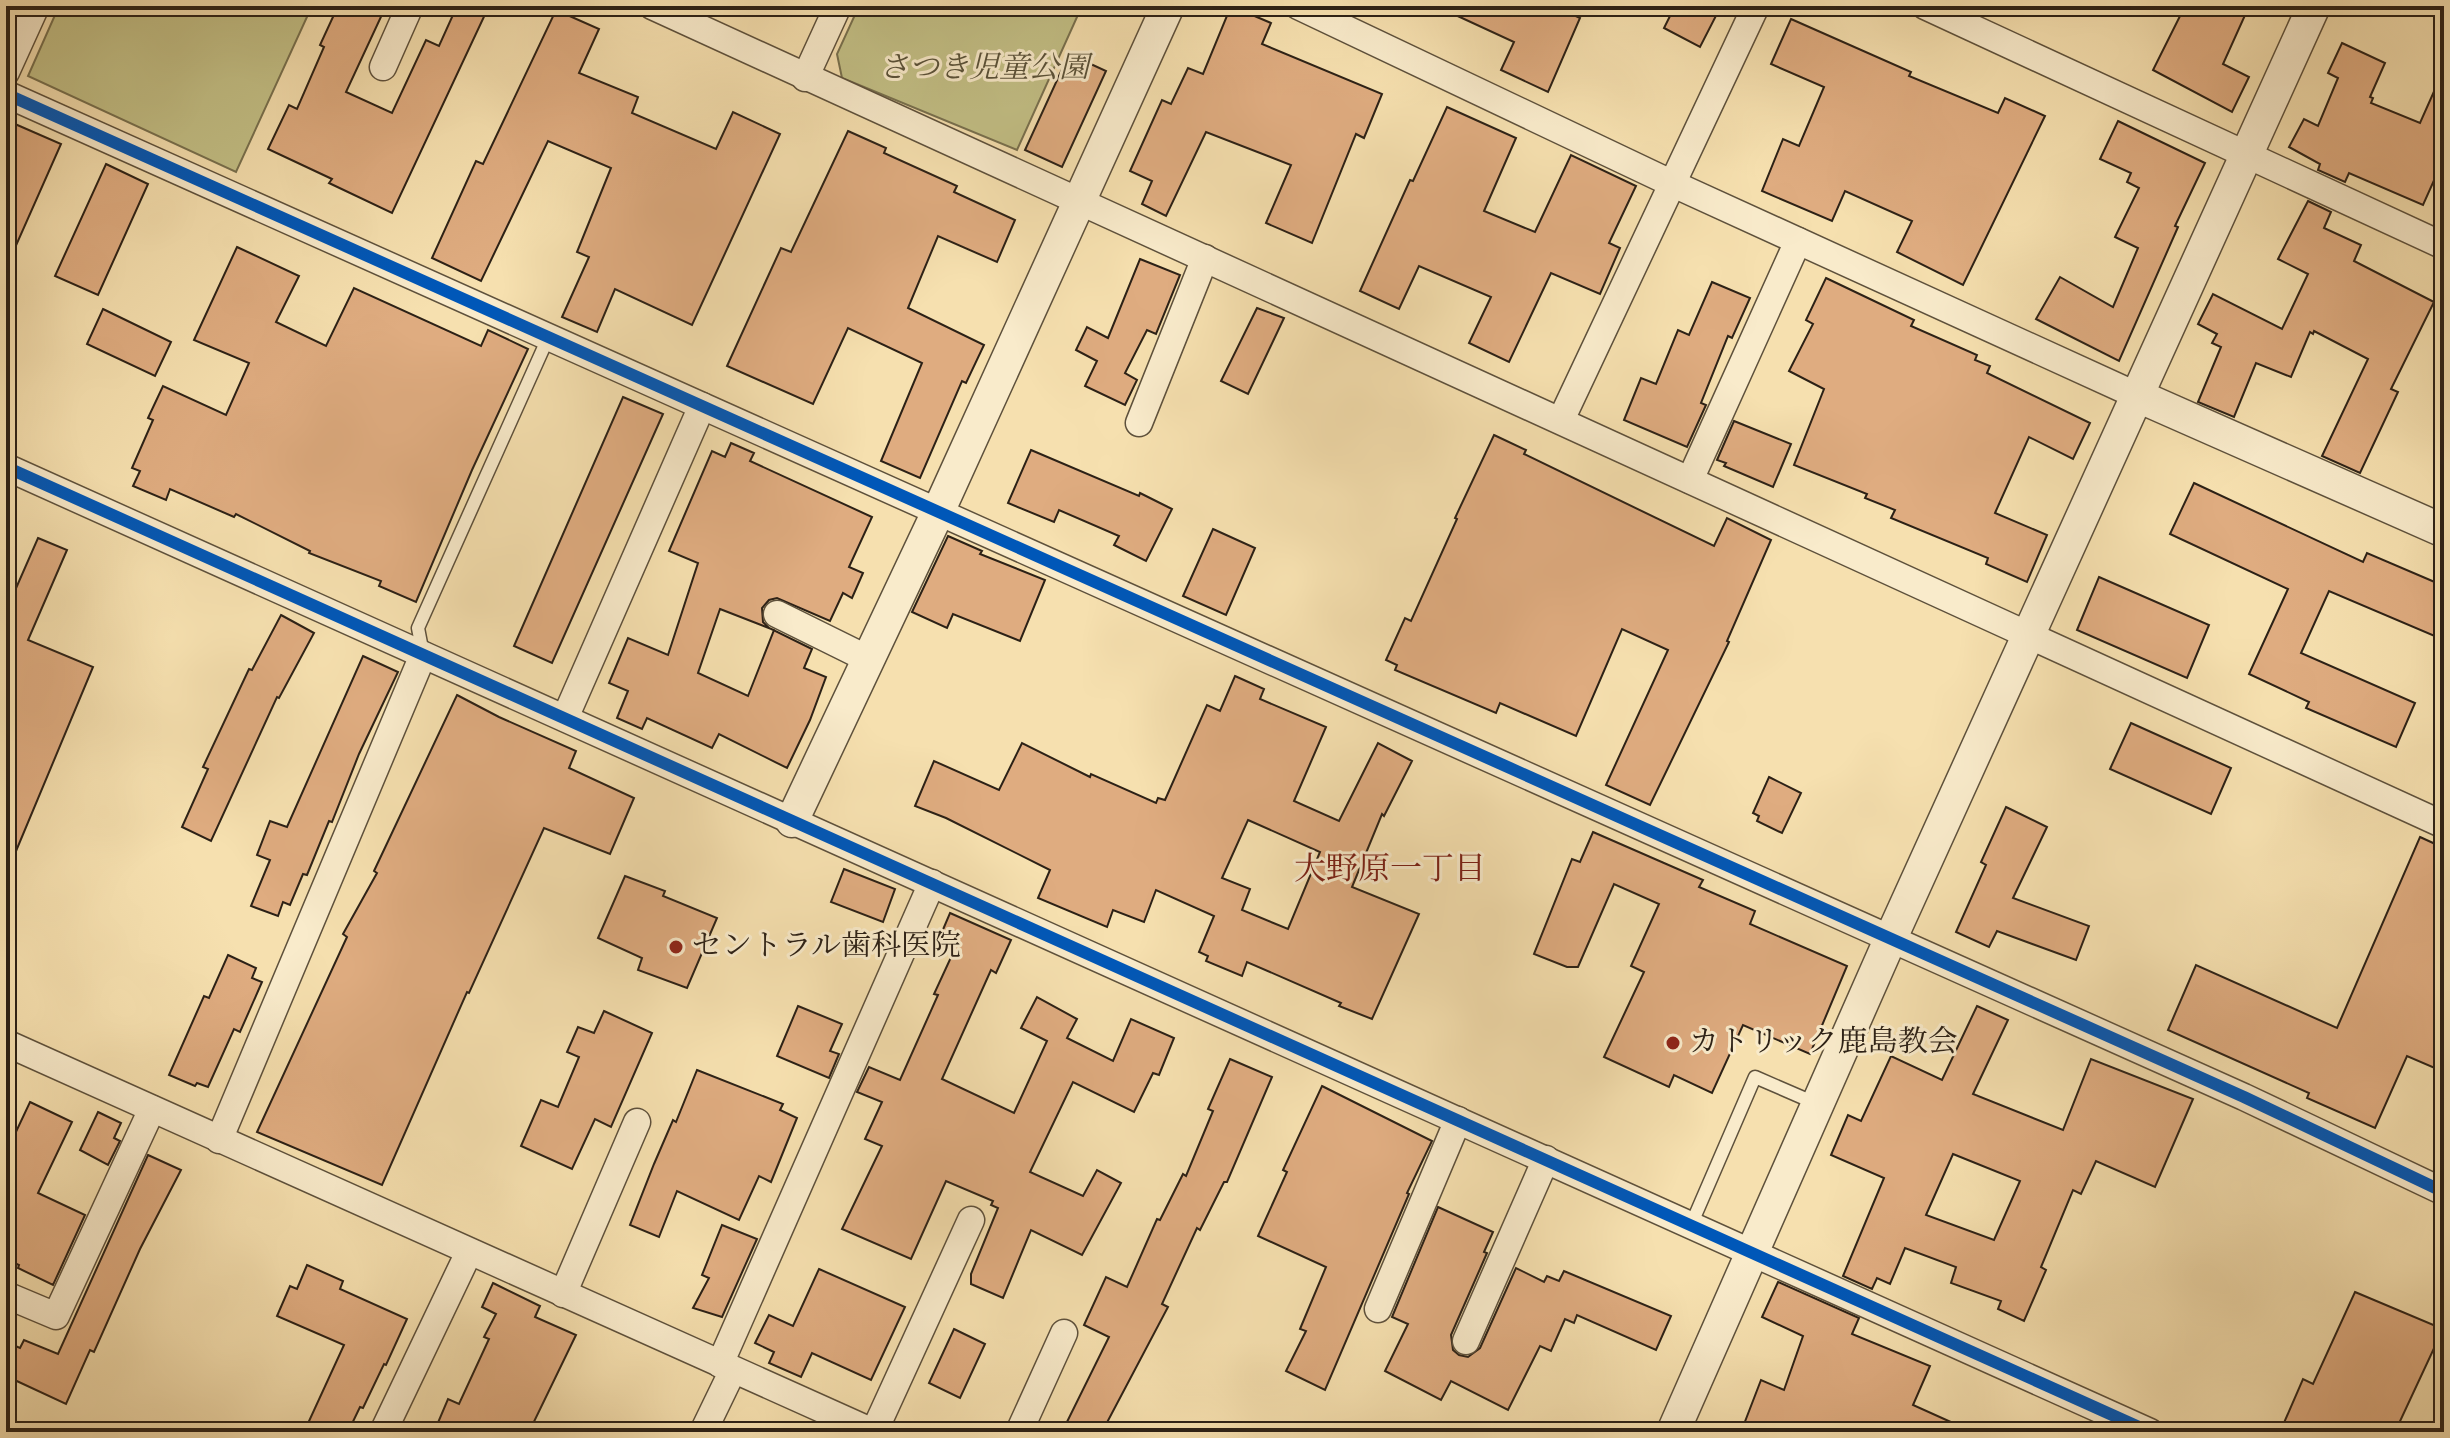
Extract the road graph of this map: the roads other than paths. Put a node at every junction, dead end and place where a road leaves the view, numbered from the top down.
1 (36, 6) edge
2 (410, 6) edge
3 (652, 6) edge
4 (838, 6) edge
5 (1168, 6) edge
6 (1298, 6) edge
7 (1756, 6) edge
8 (1925, 6) edge
9 (2314, 6) edge
10 (383, 67) dead end
11 (6, 72) edge
12 (805, 78) junction
13 (6, 94) edge
14 (2247, 156) junction
15 (1671, 183) junction
16 (1080, 201) junction
17 (1798, 241) junction
18 (2444, 246) edge
19 (1205, 258) junction
20 (548, 338) junction
21 (2138, 396) junction
22 (702, 406) junction
23 (1561, 420) junction
24 (1139, 423) dead end
25 (6, 467) edge
26 (1690, 480) junction
27 (938, 512) junction
28 (2444, 531) edge
29 (777, 614) dead end
30 (2030, 636) junction
31 (423, 655) junction
32 (868, 659) junction
33 (565, 718) junction
34 (792, 821) junction
35 (2444, 825) edge
36 (932, 883) junction
37 (1890, 940) junction
38 (6, 1043) edge
39 (1818, 1105) junction
40 (152, 1109) junction
41 (1458, 1120) junction
42 (637, 1122) dead end
43 (219, 1140) junction
44 (1546, 1159) junction
45 (2444, 1192) edge
46 (971, 1220) dead end
47 (1691, 1225) junction
48 (469, 1252) junction
49 (1753, 1253) junction
50 (563, 1294) junction
51 (6, 1295) edge
52 (1378, 1309) dead end
53 (1064, 1333) dead end
54 (1466, 1341) dead end
55 (727, 1367) junction
56 (383, 1432) edge
57 (703, 1432) edge
58 (874, 1432) edge
59 (1019, 1432) edge
60 (1673, 1432) edge
61 (2150, 1432) edge

1 - 11 street
2 - 10 street
3 - 12 street
4 - 12 street
5 - 16 street
6 - 15 street
7 - 15 street
8 - 14 street
9 - 14 street
12 - 16 street
13 - 20 street
14 - 18 street
14 - 21 street
15 - 17 street
15 - 23 street
16 - 19 street
16 - 27 street
17 - 21 street
17 - 26 street
19 - 23 street
19 - 24 street
20 - 22 street
20 - 31 lane
21 - 28 street
21 - 30 street
22 - 27 street
22 - 33 street
23 - 26 street
25 - 31 street
26 - 30 street
27 - 32 street
27 - 37 street
29 - 32 street
30 - 35 street
30 - 37 street
31 - 33 street
31 - 43 street
32 - 34 street
33 - 34 street
34 - 36 street
36 - 41 street
36 - 55 street
37 - 39 street
37 - 45 street
38 - 40 street
39 - 47 lane
39 - 49 street
40 - 43 street
40 - 51 street
41 - 44 street
41 - 52 street
42 - 50 street
43 - 48 street
44 - 47 street
44 - 54 street
46 - 58 street
47 - 49 street
48 - 50 street
48 - 56 street
49 - 60 street
49 - 61 street
50 - 55 street
53 - 59 street
55 - 57 street
55 - 58 street

